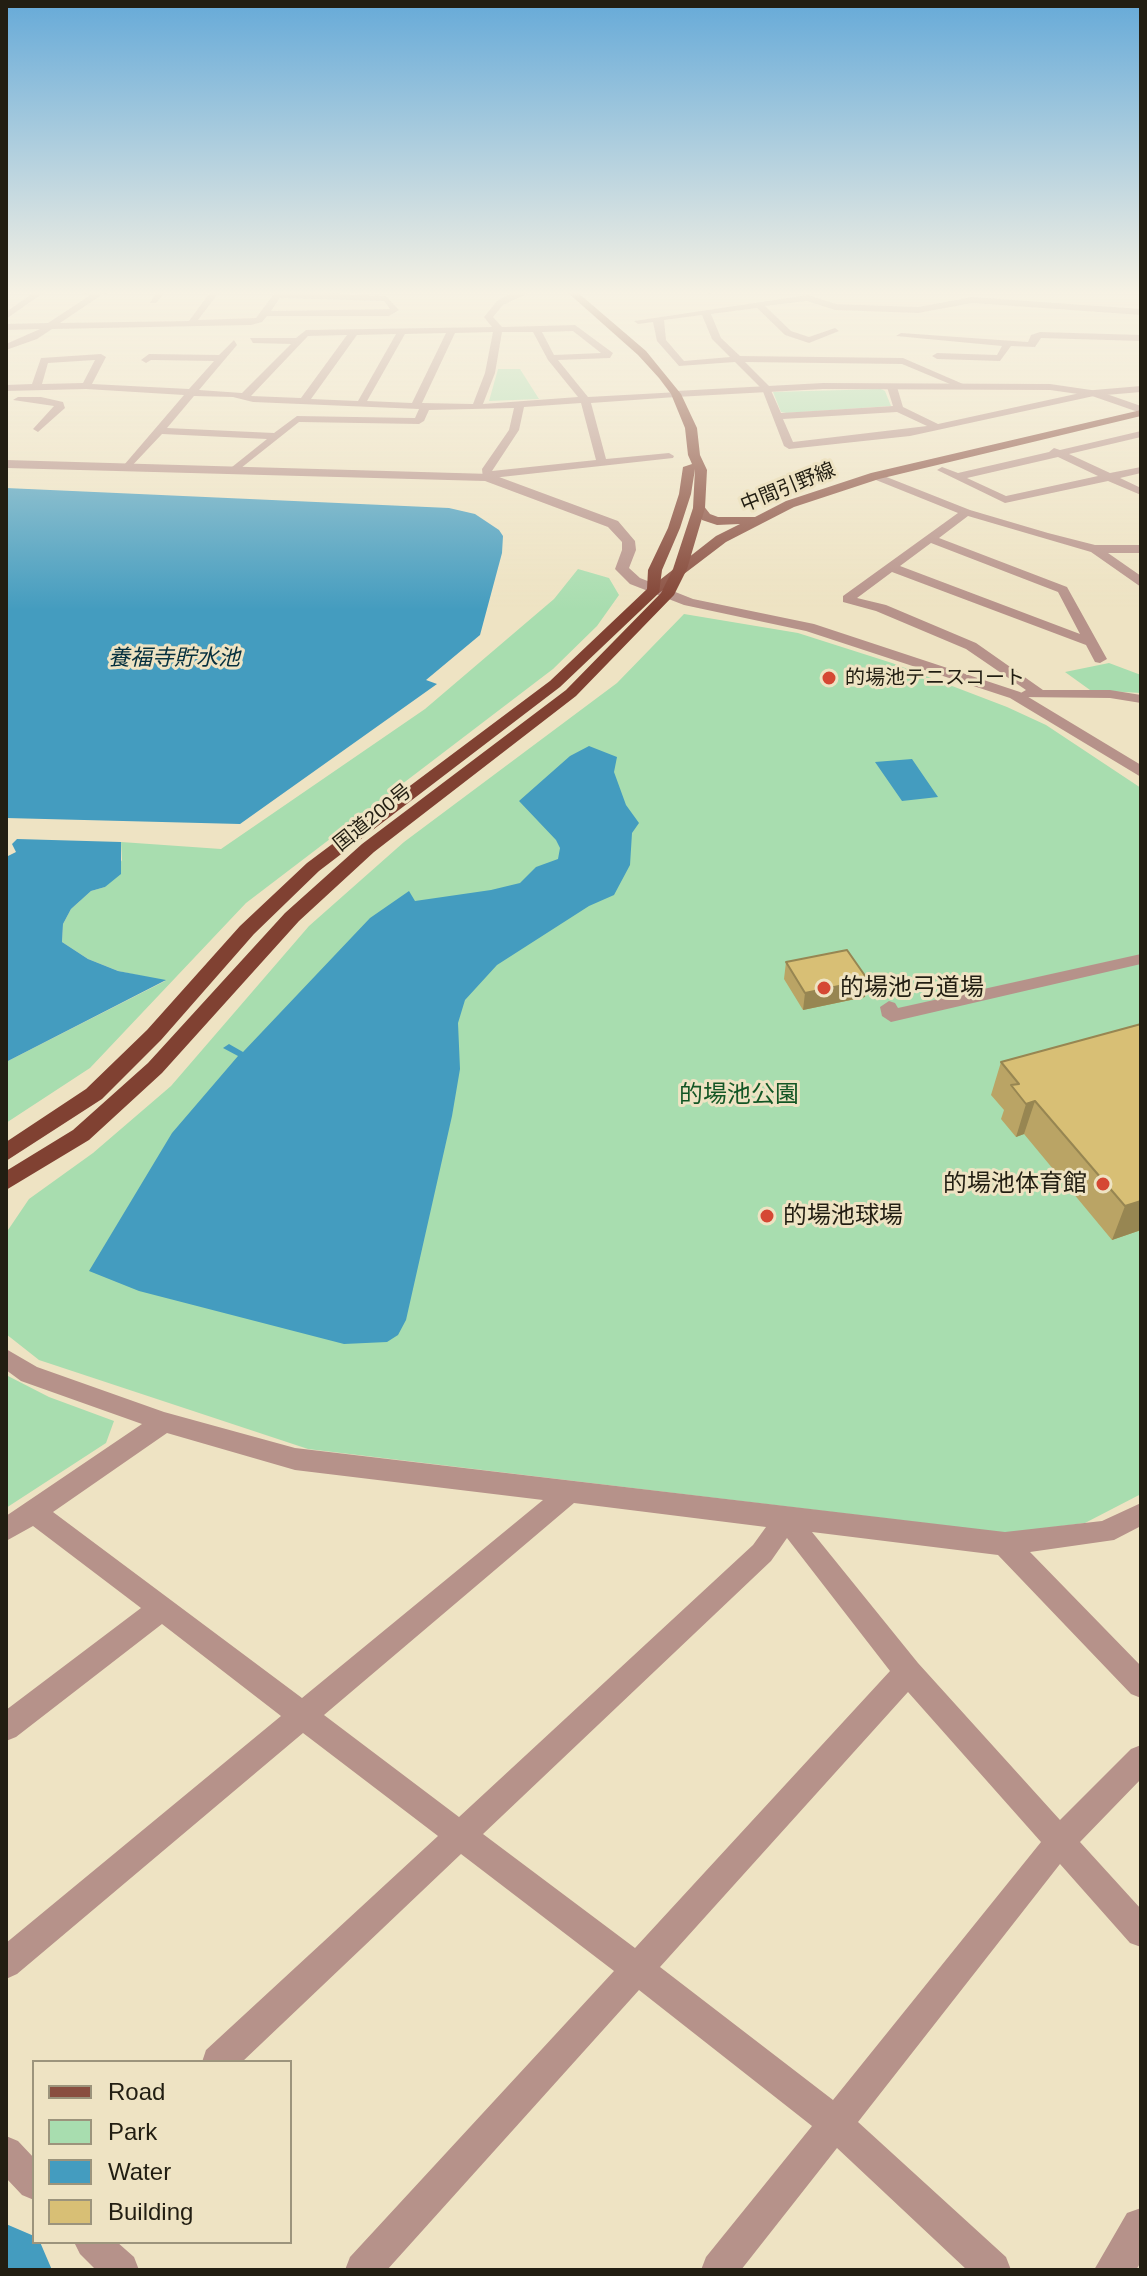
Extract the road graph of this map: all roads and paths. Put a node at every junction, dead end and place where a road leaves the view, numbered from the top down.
1 (190, 397) edge
2 (247, 397) edge
3 (307, 397) edge
4 (364, 397) edge
5 (425, 397) edge
6 (481, 397) edge
7 (618, 397) edge
8 (677, 397) edge
9 (770, 397) edge
10 (895, 397) edge
11 (1075, 397) edge
12 (1105, 397) edge
13 (585, 399) junction
14 (6, 400) edge
15 (303, 402) junction
16 (316, 402) junction
17 (520, 404) junction
18 (360, 405) junction
19 (421, 407) junction
20 (477, 407) junction
21 (899, 409) junction
22 (1141, 411) edge
23 (777, 416) junction
24 (297, 419) junction
25 (1141, 422) edge
26 (937, 427) junction
27 (38, 429) dead end
28 (160, 431) junction
29 (1141, 434) edge
30 (278, 436) junction
31 (1043, 446) junction
32 (1059, 453) junction
33 (694, 455) junction
34 (669, 456) dead end
35 (602, 462) junction
36 (6, 464) edge
37 (128, 467) junction
38 (236, 469) junction
39 (942, 470) junction
40 (1141, 470) edge
41 (875, 476) junction
42 (487, 477) junction
43 (957, 477) junction
44 (1109, 477) junction
45 (892, 483) junction
46 (1141, 492) edge
47 (699, 508) junction
48 (966, 512) junction
49 (765, 516) junction
50 (929, 538) junction
51 (1095, 549) junction
52 (1141, 549) edge
53 (891, 567) junction
54 (680, 569) junction
55 (1141, 583) edge
56 (661, 592) junction
57 (1090, 642) junction
58 (1100, 659) dead end
59 (1038, 692) junction
60 (1015, 695) junction
61 (1141, 699) edge
62 (1141, 772) edge
63 (1141, 959) edge
64 (889, 1007) dead end
65 (6, 1153) edge
66 (6, 1182) edge
67 (6, 1358) edge
68 (164, 1422) junction
69 (571, 1491) junction
70 (34, 1512) junction
71 (1141, 1514) edge
72 (788, 1517) junction
73 (6, 1530) edge
74 (1005, 1544) junction
75 (161, 1609) junction
76 (908, 1672) junction
77 (1141, 1685) edge
78 (305, 1716) junction
79 (6, 1727) edge
80 (1141, 1759) edge
81 (462, 1835) junction
82 (1060, 1841) junction
83 (1141, 1932) edge
84 (6, 1963) edge
85 (638, 1970) junction
86 (220, 2060) edge
87 (834, 2122) junction
88 (6, 2153) edge
89 (32, 2181) edge
90 (1141, 2227) edge
91 (94, 2244) edge
92 (121, 2270) edge
93 (363, 2270) edge
94 (719, 2270) edge
95 (993, 2270) edge
96 (1113, 2270) edge

1 - 28 street
2 - 15 street
3 - 15 street
4 - 18 street
5 - 19 street
6 - 20 street
7 - 13 street
8 - 33 highway
9 - 23 street
10 - 21 street
11 - 26 street
12 - 22 street
13 - 17 street
13 - 35 street
14 - 27 street
15 - 16 street
16 - 18 street
16 - 24 street
17 - 20 street
17 - 42 street
18 - 19 street
19 - 20 street
19 - 24 street
21 - 23 street
21 - 26 street
22 - 41 main road, 中間引野線
23 - 26 street
24 - 30 street
25 - 31 main road, 中間引野線
28 - 30 street
28 - 37 street
29 - 32 street
30 - 38 street
31 - 32 street
31 - 39 main road, 中間引野線
32 - 43 street
32 - 44 street
33 - 47 highway
33 - 56 highway
34 - 35 street
35 - 42 street
36 - 37 street
37 - 38 street
38 - 42 street
39 - 43 street
39 - 45 main road, 中間引野線
40 - 44 street
41 - 45 street
41 - 49 main road, 中間引野線
42 - 56 street
43 - 44 street
44 - 46 street
45 - 48 street
45 - 56 main road, 中間引野線
47 - 49 main road
47 - 54 highway
48 - 50 street
48 - 51 street
49 - 54 main road, 中間引野線
50 - 53 street
50 - 57 street
51 - 52 street
51 - 55 street
53 - 57 street
53 - 59 street
54 - 56 main road, 中間引野線
56 - 60 street
56 - 65 highway, 国道200号
56 - 66 highway, 国道200号
57 - 58 street
59 - 60 street
59 - 61 street
60 - 62 street
63 - 64 street
67 - 68 street
68 - 69 street
68 - 70 street
69 - 72 street
69 - 78 street
70 - 73 street
70 - 75 street
71 - 74 street
72 - 74 street
72 - 76 street
72 - 81 street
74 - 77 street
75 - 78 street
75 - 79 street
76 - 82 street
76 - 85 street
78 - 81 street
78 - 84 street
80 - 82 street
81 - 85 street
81 - 86 street
82 - 83 street
82 - 87 street
85 - 87 street
85 - 93 street
87 - 94 street
87 - 95 street
88 - 89 street
90 - 96 street
91 - 92 street

